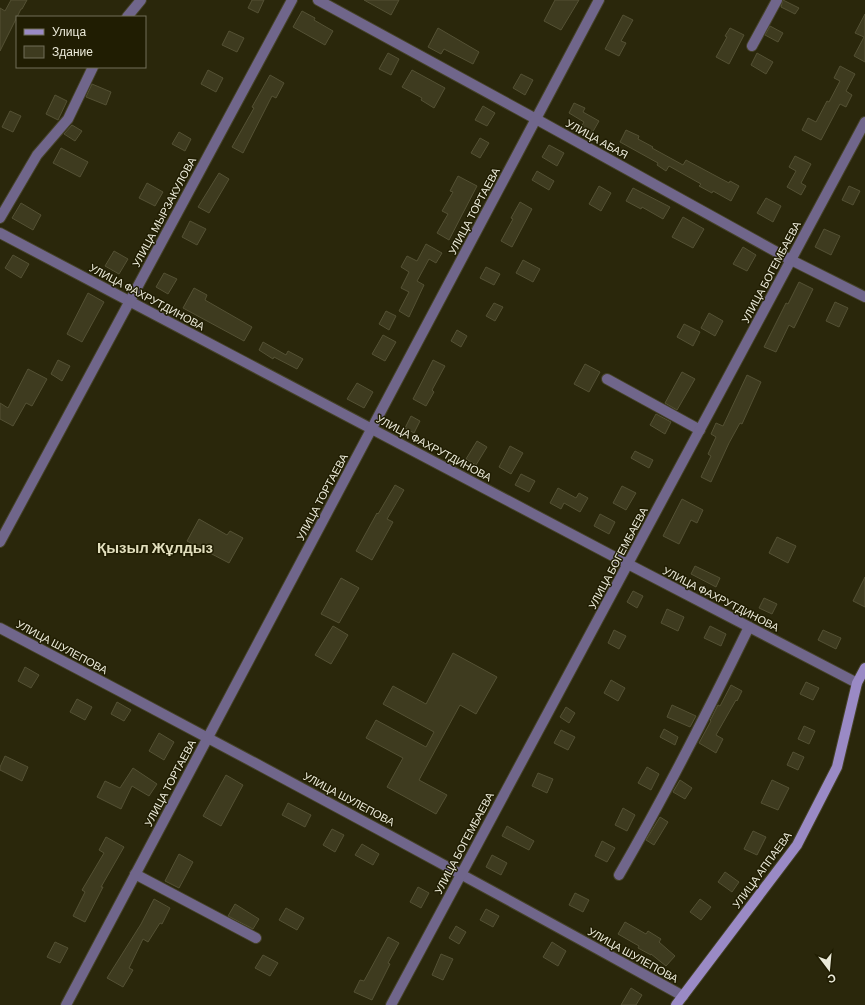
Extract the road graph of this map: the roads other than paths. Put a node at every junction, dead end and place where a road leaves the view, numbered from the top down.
1 (141, 0) edge
2 (292, 0) edge
3 (318, 0) edge
4 (599, 0) edge
5 (777, 0) edge
6 (128, 16) edge
7 (752, 46) dead end
8 (93, 68) edge
9 (536, 119) junction
10 (865, 122) edge
11 (0, 218) edge
12 (0, 234) edge
13 (791, 260) junction
14 (865, 297) edge
15 (130, 301) junction
16 (607, 379) dead end
17 (372, 429) junction
18 (700, 430) junction
19 (0, 542) edge
20 (628, 564) junction
21 (749, 627) junction
22 (0, 628) edge
23 (865, 668) edge
24 (857, 683) junction
25 (208, 737) junction
26 (135, 874) junction
27 (462, 874) junction
28 (619, 875) dead end
29 (256, 938) dead end
30 (683, 996) junction
31 (66, 1005) edge
32 (391, 1005) edge
33 (676, 1005) edge

1 - 6 street
2 - 15 street, УЛИЦА МЫРЗАКУЛОВА
3 - 9 street, УЛИЦА АБАЯ
4 - 9 street, УЛИЦА ТОРТАЕВА
5 - 7 street
8 - 11 street
9 - 13 street, УЛИЦА АБАЯ
9 - 17 street, УЛИЦА ТОРТАЕВА
10 - 13 street, УЛИЦА БОГЕМБАЕВА
12 - 15 street, УЛИЦА ФАХРУТДИНОВА
13 - 14 street, УЛИЦА АБАЯ
13 - 18 street, УЛИЦА БОГЕМБАЕВА
15 - 17 street, УЛИЦА ФАХРУТДИНОВА
15 - 19 street, УЛИЦА МЫРЗАКУЛОВА
16 - 18 street
17 - 20 street, УЛИЦА ФАХРУТДИНОВА
17 - 25 street, УЛИЦА ТОРТАЕВА
18 - 20 street, УЛИЦА БОГЕМБАЕВА
20 - 21 street, УЛИЦА ФАХРУТДИНОВА
20 - 27 street, УЛИЦА БОГЕМБАЕВА
21 - 24 street, УЛИЦА ФАХРУТДИНОВА
21 - 28 street
22 - 25 street, УЛИЦА ШУЛЕПОВА
23 - 24 main road, УЛИЦА АППАЕВА
24 - 30 main road, УЛИЦА АППАЕВА
25 - 26 street, УЛИЦА ТОРТАЕВА
25 - 27 street, УЛИЦА ШУЛЕПОВА
26 - 29 street
26 - 31 street, УЛИЦА ТОРТАЕВА
27 - 30 street, УЛИЦА ШУЛЕПОВА
27 - 32 street, УЛИЦА БОГЕМБАЕВА
30 - 33 main road, УЛИЦА АППАЕВА

